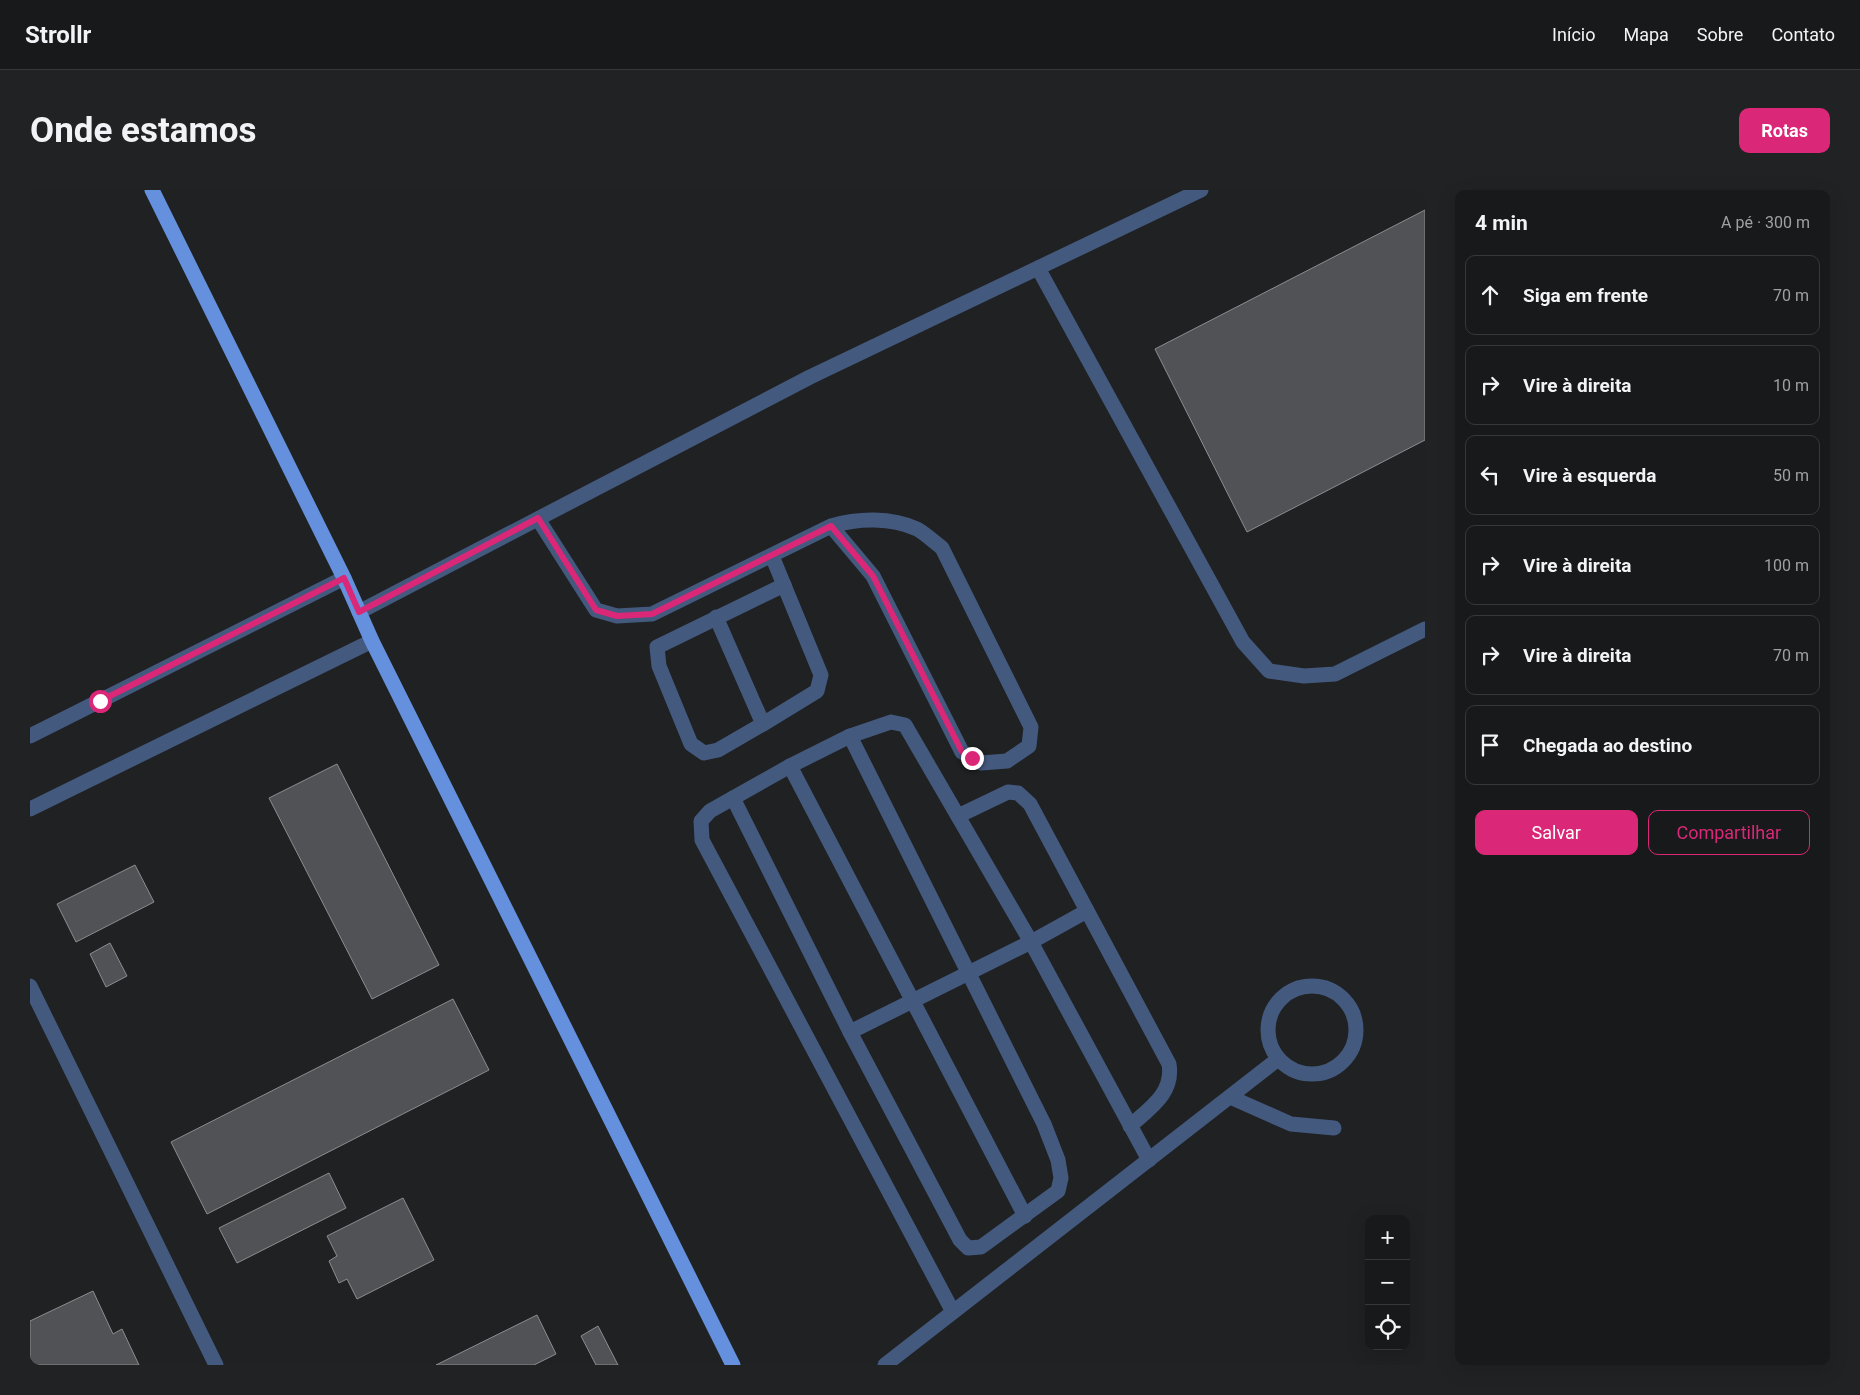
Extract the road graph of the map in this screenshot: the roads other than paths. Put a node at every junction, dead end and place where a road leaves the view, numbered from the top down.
1 (152, 190) edge
2 (1201, 190) edge
3 (1038, 268) junction
4 (538, 518) junction
5 (831, 526) junction
6 (772, 556) junction
7 (344, 578) junction
8 (784, 585) junction
9 (359, 612) junction
10 (716, 617) junction
11 (1425, 629) edge
12 (372, 640) junction
13 (763, 724) junction
14 (30, 736) edge
15 (850, 736) junction
16 (790, 766) junction
17 (734, 798) junction
18 (30, 809) edge
19 (958, 816) junction
20 (1087, 911) junction
21 (1031, 942) junction
22 (969, 971) junction
23 (30, 986) edge
24 (911, 1001) junction
25 (850, 1032) junction
26 (1278, 1059) junction
27 (1230, 1097) junction
28 (1130, 1126) junction
29 (1334, 1128) dead end
30 (1149, 1160) junction
31 (1025, 1216) junction
32 (953, 1312) junction
33 (216, 1365) edge
34 (733, 1365) edge
35 (885, 1365) edge

1 - 7 main road
2 - 3 lane
3 - 4 lane
3 - 11 lane
4 - 6 lane
4 - 9 lane
5 - 5 lane
5 - 6 lane
6 - 8 lane
7 - 9 main road
7 - 14 lane
8 - 10 lane
8 - 13 lane
9 - 12 main road
10 - 13 lane
10 - 13 lane
12 - 18 lane
12 - 34 main road
15 - 16 lane
15 - 19 lane
15 - 22 lane
16 - 17 lane
16 - 24 lane
17 - 25 lane
17 - 32 lane
19 - 20 lane
19 - 21 lane
20 - 21 lane
20 - 28 lane
21 - 22 lane
21 - 28 lane
22 - 24 lane
22 - 31 lane
23 - 33 lane
24 - 25 lane
24 - 31 lane
25 - 31 lane
26 - 26 lane
26 - 27 lane
27 - 29 lane
27 - 30 lane
28 - 30 lane
30 - 32 lane
32 - 35 lane

